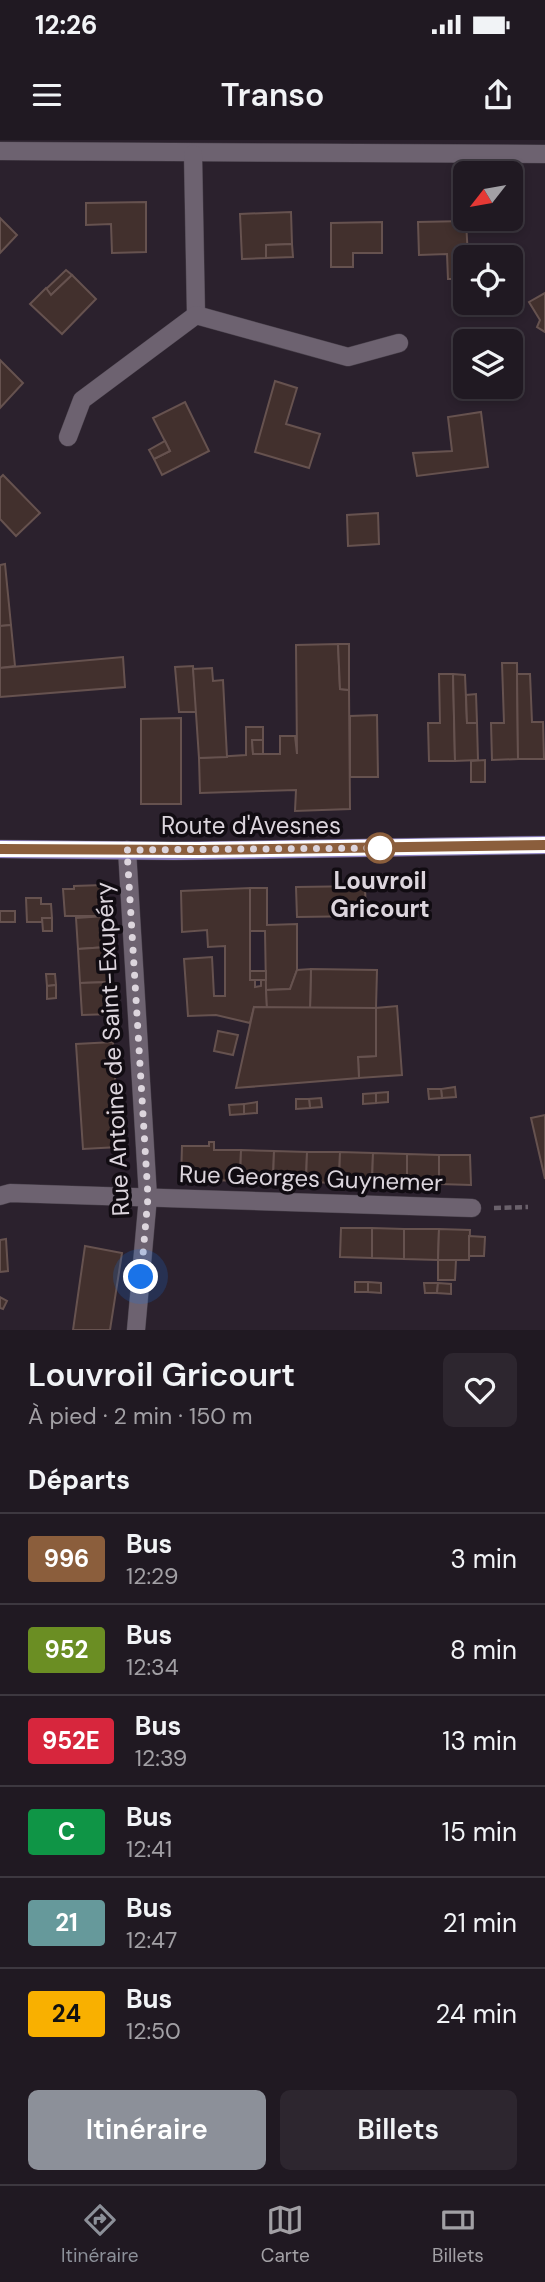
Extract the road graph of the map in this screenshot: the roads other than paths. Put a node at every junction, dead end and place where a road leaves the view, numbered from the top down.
1 (0, 151) edge
2 (193, 154) junction
3 (545, 154) edge
4 (197, 316) junction
5 (399, 343) dead end
6 (68, 437) dead end
7 (545, 845) edge
8 (0, 849) edge
9 (127, 850) junction
10 (0, 1196) edge
11 (148, 1197) junction
12 (472, 1208) road end
13 (136, 1330) edge

1 - 2 street
2 - 3 street
2 - 4 street
4 - 5 street
4 - 6 street
7 - 9 main road, Route d'Avesnes
8 - 9 main road, Route d'Avesnes
9 - 11 street, Rue Antoine de Saint-Exupéry
10 - 11 street, Rue Georges Guynemer
11 - 12 street, Rue Georges Guynemer
11 - 13 street, Rue Antoine de Saint-Exupéry

